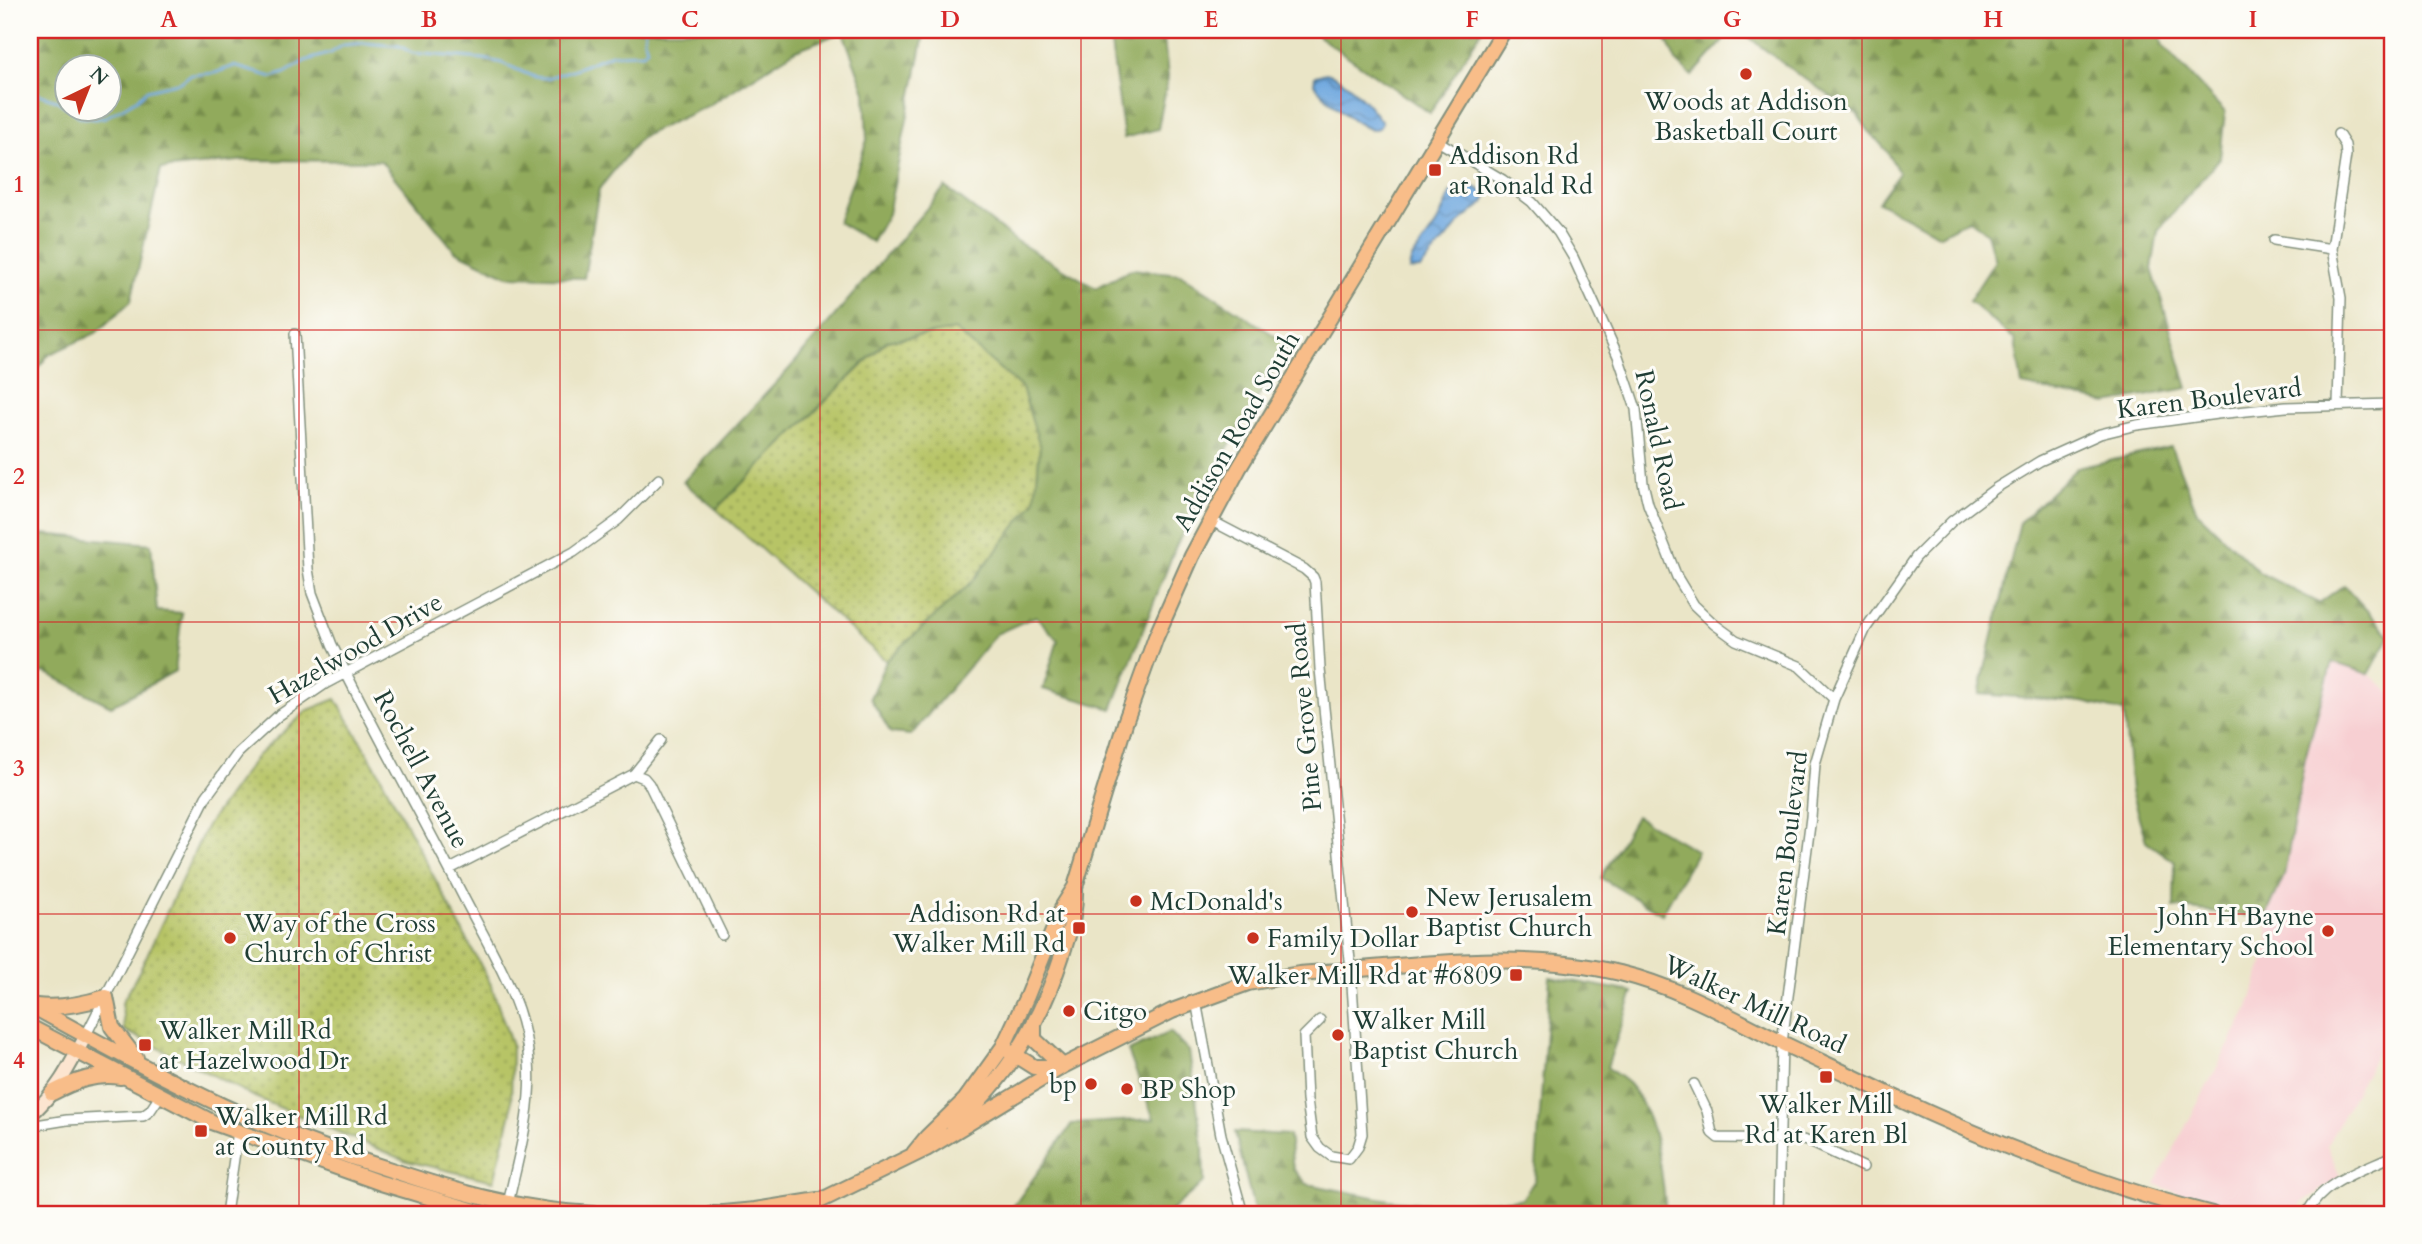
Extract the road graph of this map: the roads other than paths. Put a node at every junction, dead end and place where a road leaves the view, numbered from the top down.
1 (1504, 30) edge
2 (2338, 134) dead end
3 (1436, 139) junction
4 (2274, 240) dead end
5 (2332, 249) junction
6 (295, 334) dead end
7 (2392, 404) edge
8 (2337, 405) junction
9 (659, 479) dead end
10 (1210, 520) junction
11 (346, 674) junction
12 (1834, 699) junction
13 (661, 740) dead end
14 (634, 774) junction
15 (450, 869) junction
16 (1075, 887) junction
17 (722, 935) dead end
18 (1351, 970) junction
19 (106, 997) junction
20 (1196, 1001) junction
21 (30, 1005) edge
22 (1320, 1020) dead end
23 (1034, 1025) junction
24 (30, 1027) edge
25 (86, 1035) junction
26 (1782, 1043) junction
27 (1003, 1047) junction
28 (77, 1052) junction
29 (1016, 1055) junction
30 (140, 1063) junction
31 (1063, 1066) junction
32 (126, 1078) junction
33 (1694, 1084) dead end
34 (52, 1093) junction
35 (160, 1096) junction
36 (30, 1115) edge
37 (30, 1126) edge
38 (238, 1132) junction
39 (1779, 1138) junction
40 (920, 1152) junction
41 (2392, 1156) edge
42 (1863, 1167) dead end
43 (824, 1199) junction
44 (506, 1209) edge
45 (2173, 1210) edge
46 (226, 1214) edge
47 (485, 1214) edge
48 (593, 1214) edge
49 (712, 1214) edge
50 (793, 1214) edge
51 (1243, 1214) edge
52 (1778, 1214) edge
53 (2212, 1214) edge
54 (2307, 1214) edge

1 - 3 main road, Addison Road South
2 - 5 street
3 - 10 main road, Addison Road South
3 - 12 street, Ronald Road
4 - 5 street
5 - 8 street
6 - 11 street, Rochell Avenue
7 - 8 street, Karen Boulevard
8 - 12 street, Karen Boulevard
9 - 11 street, Hazelwood Drive
10 - 16 main road, Addison Road South
10 - 18 street, Pine Grove Road
11 - 15 street, Rochell Avenue
11 - 19 street, Hazelwood Drive
12 - 26 street, Karen Boulevard
13 - 14 street
14 - 15 street
14 - 17 street
15 - 44 street, Rochell Avenue
16 - 23 main road, Addison Road South
16 - 27 main road, Addison Road South
18 - 20 main road, Walker Mill Road
18 - 22 street
18 - 26 main road, Walker Mill Road
19 - 21 main road
19 - 25 street, Hazelwood Drive
19 - 30 main road
20 - 31 main road, Walker Mill Road
20 - 51 street
21 - 25 main road
23 - 29 main road, Addison Road South
23 - 31 main road
24 - 28 main road
25 - 28 street
25 - 30 main road
26 - 39 street, Karen Boulevard
26 - 45 main road, Walker Mill Road
27 - 29 main road
27 - 40 main road, Walker Mill Road
28 - 32 main road
28 - 34 street
29 - 31 main road
29 - 40 main road, Addison Road South
30 - 44 main road
31 - 40 main road, Walker Mill Road
32 - 34 main road
32 - 35 main road
33 - 39 street
34 - 36 street
35 - 37 street
35 - 38 main road
38 - 46 street
38 - 47 main road
39 - 42 street
39 - 52 street, Karen Boulevard
40 - 43 main road, Walker Mill Road
41 - 54 street
43 - 49 main road, Walker Mill Road
43 - 50 main road, Walker Mill Road
44 - 48 main road
45 - 53 main road, Walker Mill Road

